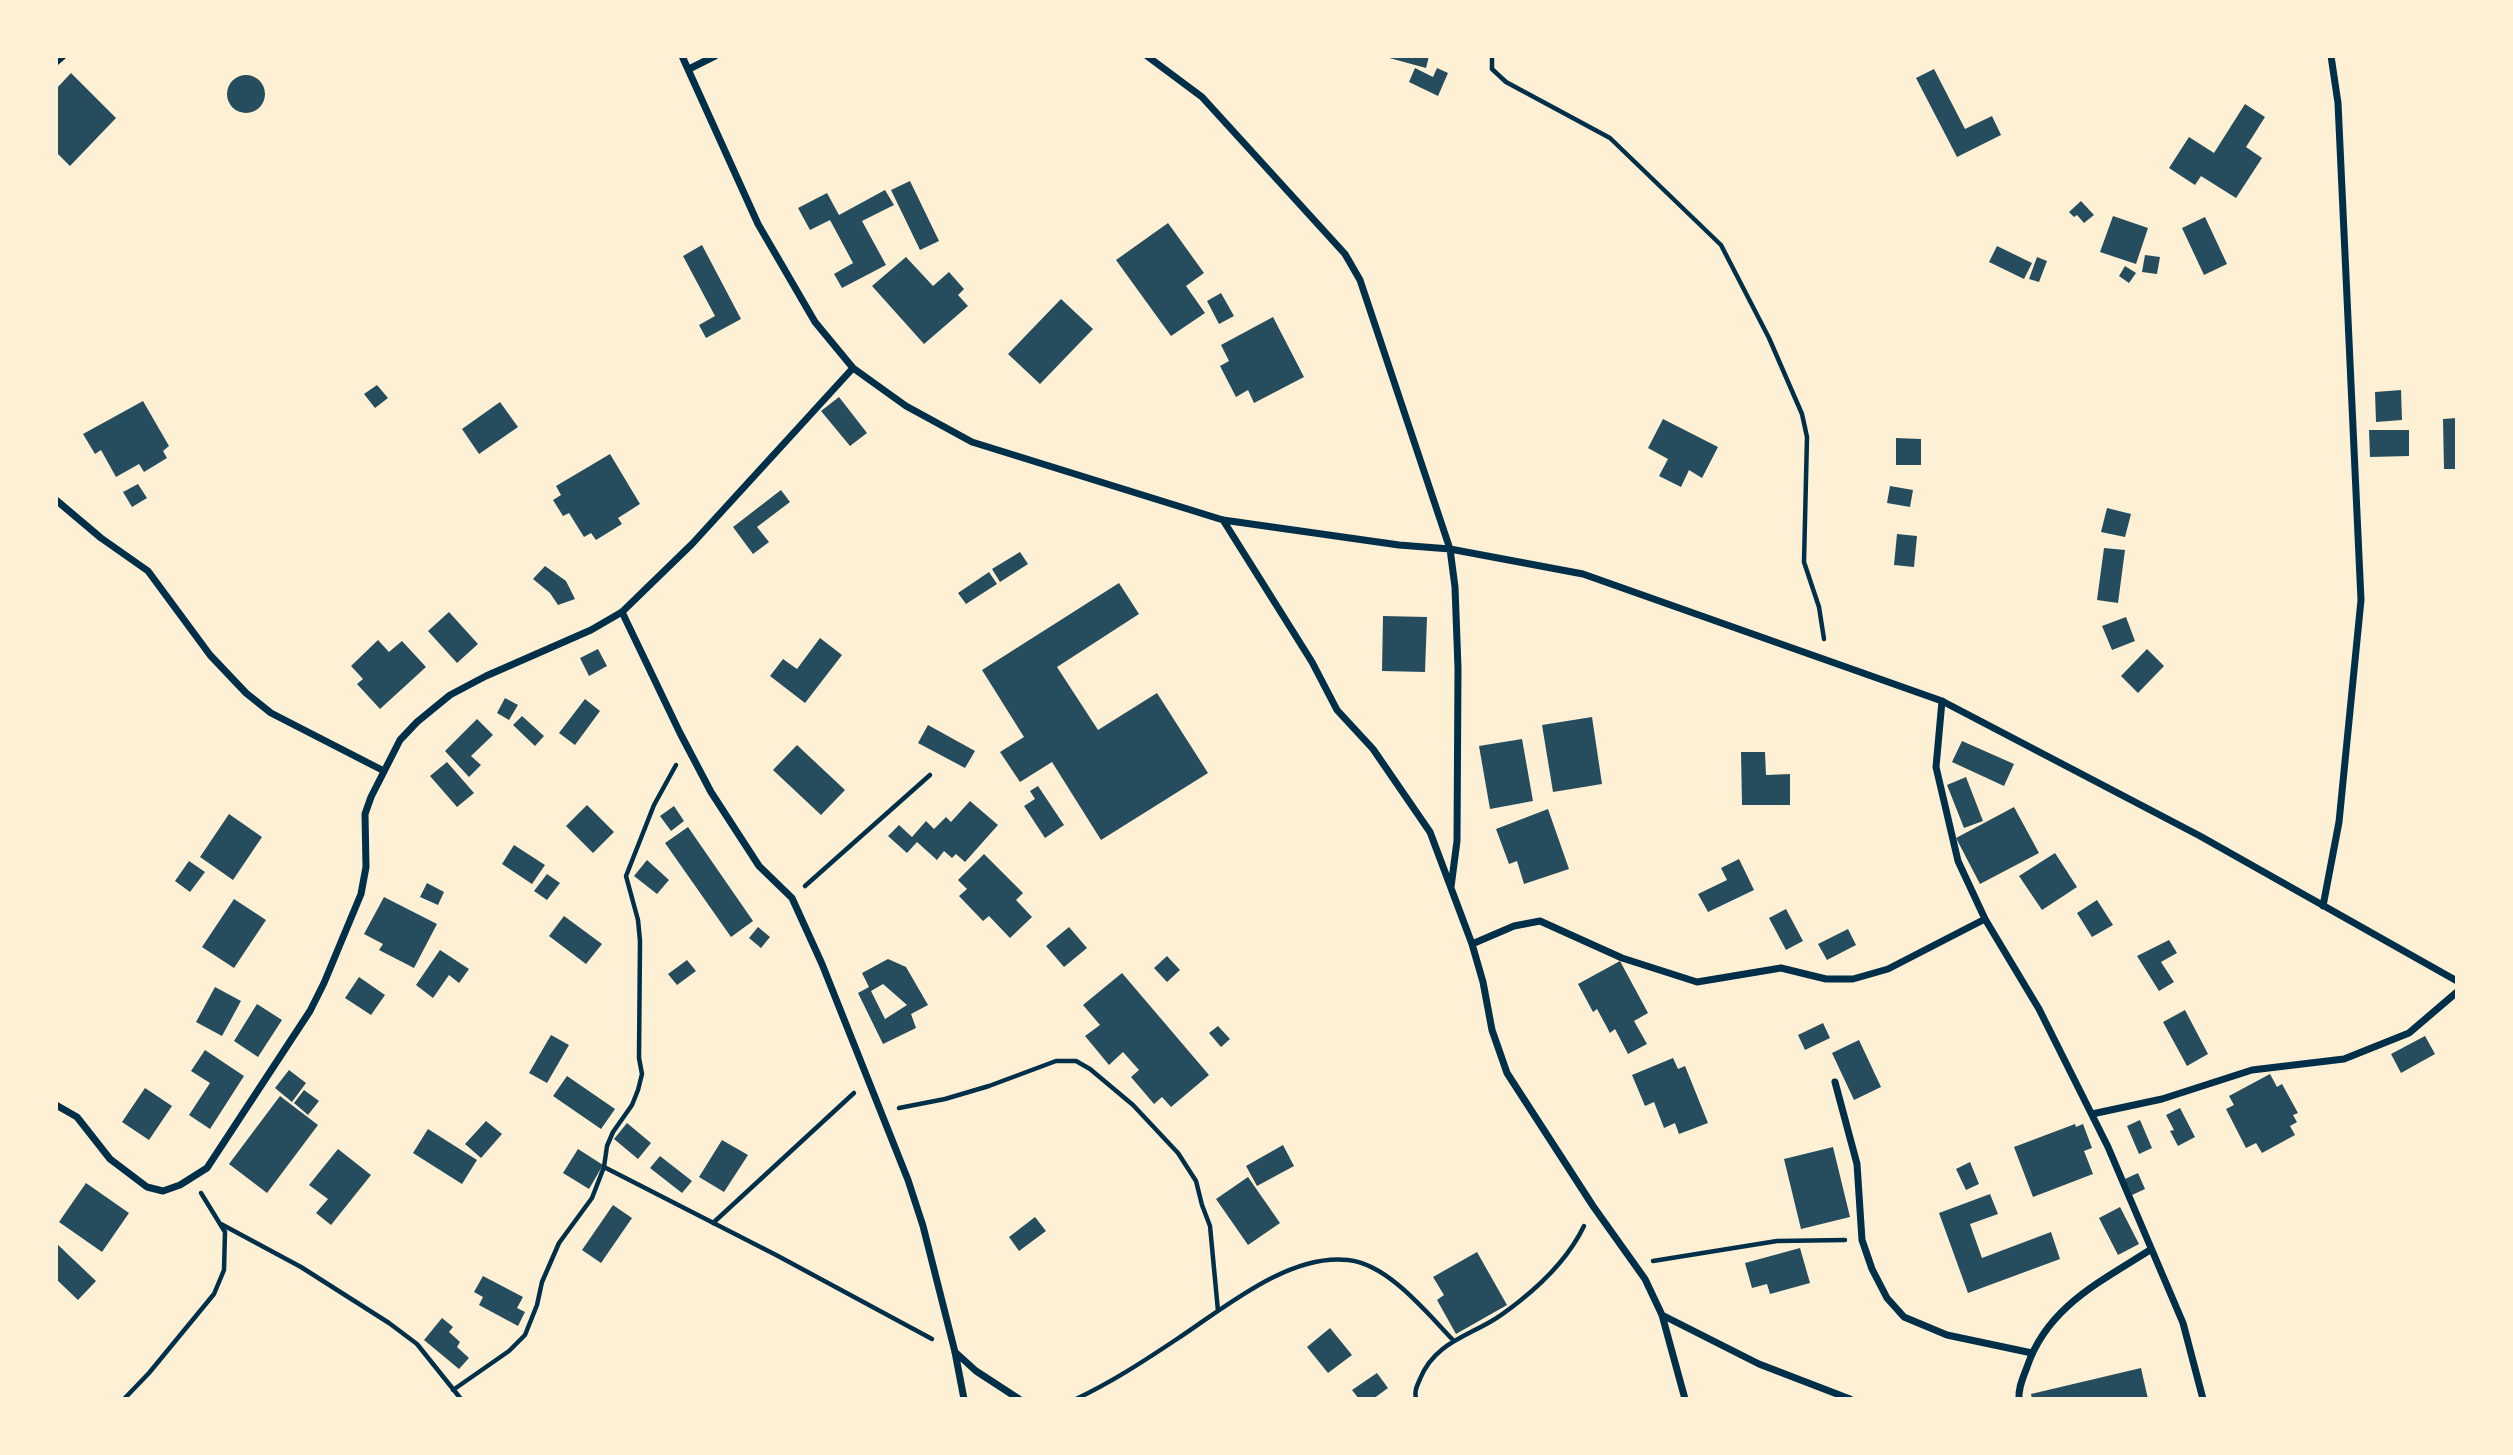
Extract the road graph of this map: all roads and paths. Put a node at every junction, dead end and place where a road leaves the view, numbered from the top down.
1 (63, 56) edge
2 (682, 56) edge
3 (715, 56) edge
4 (1147, 56) edge
5 (1492, 56) edge
6 (2331, 56) edge
7 (56, 62) edge
8 (688, 69) junction
9 (853, 368) junction
10 (56, 500) edge
11 (1223, 520) junction
12 (1450, 549) junction
13 (622, 612) junction
14 (1828, 660) junction
15 (1942, 701) junction
16 (687, 746) junction
17 (384, 771) junction
18 (930, 775) dead end
19 (1451, 892) junction
20 (792, 898) junction
21 (2323, 906) junction
22 (1985, 919) junction
23 (1472, 944) junction
24 (2457, 981) edge
25 (2457, 992) edge
26 (867, 1080) junction
27 (1835, 1082) dead end
28 (56, 1105) edge
29 (881, 1112) junction
30 (2092, 1114) junction
31 (604, 1167) junction
32 (193, 1177) junction
33 (1594, 1206) junction
34 (713, 1223) junction
35 (221, 1224) junction
36 (1862, 1240) junction
37 (2150, 1250) junction
38 (1635, 1264) junction
39 (1218, 1311) junction
40 (1662, 1315) junction
41 (1453, 1340) junction
42 (954, 1352) junction
43 (2032, 1353) junction
44 (453, 1390) junction
45 (124, 1399) edge
46 (461, 1399) edge
47 (964, 1399) edge
48 (1019, 1399) edge
49 (1076, 1399) edge
50 (1416, 1399) edge
51 (1685, 1399) edge
52 (1850, 1399) edge
53 (2019, 1399) edge
54 (2203, 1399) edge

1 - 7 street
2 - 8 street
3 - 8 street
4 - 12 street
5 - 14 path
6 - 21 street
8 - 9 street
9 - 11 street
9 - 13 street
10 - 17 street
11 - 12 street
11 - 19 street
12 - 14 street
12 - 19 street
13 - 16 street
13 - 17 street
14 - 15 street
15 - 21 street
15 - 22 street
16 - 20 street
16 - 31 path
17 - 32 street
18 - 20 path
19 - 23 street
20 - 26 street
21 - 24 street
22 - 23 street
22 - 30 street
23 - 33 street
25 - 30 street
26 - 29 street
26 - 34 path
27 - 36 street
28 - 32 street
29 - 39 path
29 - 42 street
30 - 37 street
31 - 34 path
31 - 44 path
32 - 35 path
33 - 38 street
33 - 41 path
34 - 42 path
35 - 44 path
35 - 45 path
36 - 38 path
36 - 43 street
37 - 43 street
37 - 54 street
38 - 40 street
39 - 41 path
39 - 49 path
40 - 51 street
40 - 52 street
41 - 50 path
42 - 47 street
42 - 48 street
43 - 53 street
44 - 46 path

